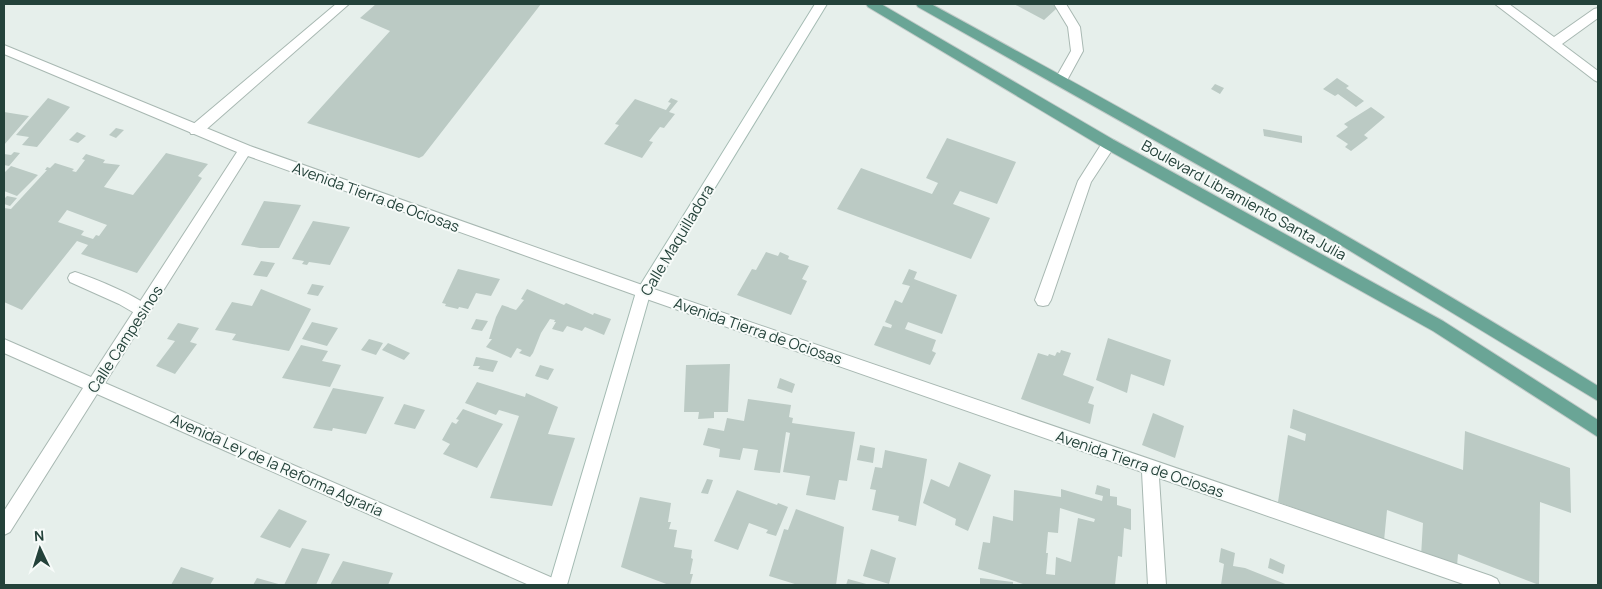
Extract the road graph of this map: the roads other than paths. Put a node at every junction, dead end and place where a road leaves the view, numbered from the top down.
1 (343, 4) edge
2 (821, 4) edge
3 (872, 4) edge
4 (922, 4) edge
5 (1060, 4) edge
6 (1501, 4) edge
7 (1598, 12) edge
8 (1553, 44) junction
9 (4, 48) edge
10 (1598, 77) edge
11 (1060, 81) junction
12 (196, 130) junction
13 (1109, 144) junction
14 (245, 150) junction
15 (75, 278) dead end
16 (643, 292) junction
17 (1043, 300) dead end
18 (144, 310) junction
19 (4, 346) edge
20 (96, 385) junction
21 (1598, 394) edge
22 (1598, 430) edge
23 (1150, 467) junction
24 (4, 526) edge
25 (549, 585) edge
26 (558, 585) edge
27 (1157, 585) edge
28 (1491, 585) edge

1 - 12 street
2 - 16 street, Calle Maquilladora
3 - 13 main road, Boulevard Libramiento Santa Julia
4 - 11 main road, Boulevard Libramiento Santa Julia
5 - 11 street
6 - 8 street
7 - 8 street
8 - 10 street
9 - 12 street, Avenida Tierra de Ociosas
11 - 21 main road, Boulevard Libramiento Santa Julia
12 - 14 street, Avenida Tierra de Ociosas
13 - 17 street
13 - 22 main road, Boulevard Libramiento Santa Julia
14 - 16 street, Avenida Tierra de Ociosas
14 - 18 street, Calle Campesinos
15 - 18 street
16 - 23 street, Avenida Tierra de Ociosas
16 - 26 street, Calle Maquilladora
18 - 20 street, Calle Campesinos
19 - 20 street, Avenida Ley de la Reforma Agraría
20 - 24 street, Calle Campesinos
20 - 25 street, Avenida Ley de la Reforma Agraría
23 - 27 street
23 - 28 street, Avenida Tierra de Ociosas

